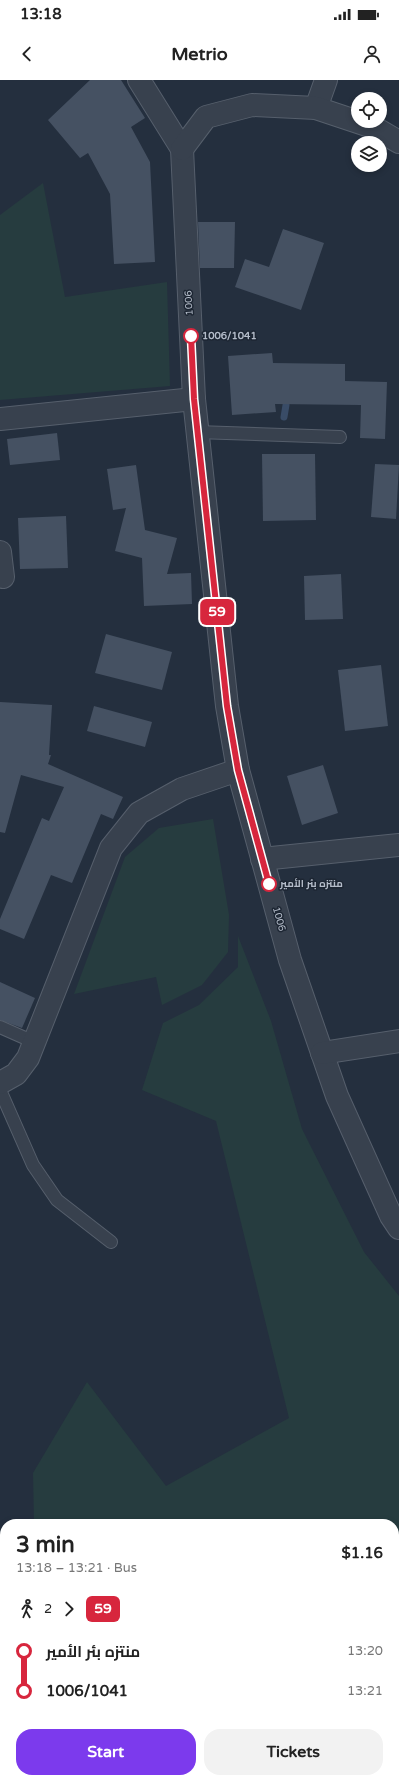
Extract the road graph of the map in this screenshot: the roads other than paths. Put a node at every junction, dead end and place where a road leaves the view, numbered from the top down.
1 (139, 80) edge
2 (326, 80) edge
3 (316, 108) junction
4 (399, 142) edge
5 (182, 149) junction
6 (194, 399) junction
7 (0, 419) edge
8 (197, 432) junction
9 (340, 437) dead end
10 (0, 552) edge
11 (3, 577) dead end
12 (238, 770) junction
13 (399, 845) edge
14 (262, 859) junction
15 (0, 1027) edge
16 (399, 1041) edge
17 (34, 1042) junction
18 (322, 1053) junction
19 (0, 1084) edge
20 (0, 1090) edge
21 (399, 1228) edge
22 (111, 1242) dead end

1 - 5 street, 1006
2 - 3 street
3 - 4 street
3 - 5 street
5 - 6 street, 1006
6 - 7 street
6 - 8 street, 1006
8 - 9 lane
8 - 12 street, 1006
10 - 11 street
12 - 14 street, 1006
12 - 17 street
13 - 14 street
14 - 18 street, 1006
15 - 17 lane
16 - 18 street
17 - 19 street
18 - 21 street, 1006
20 - 22 lane

